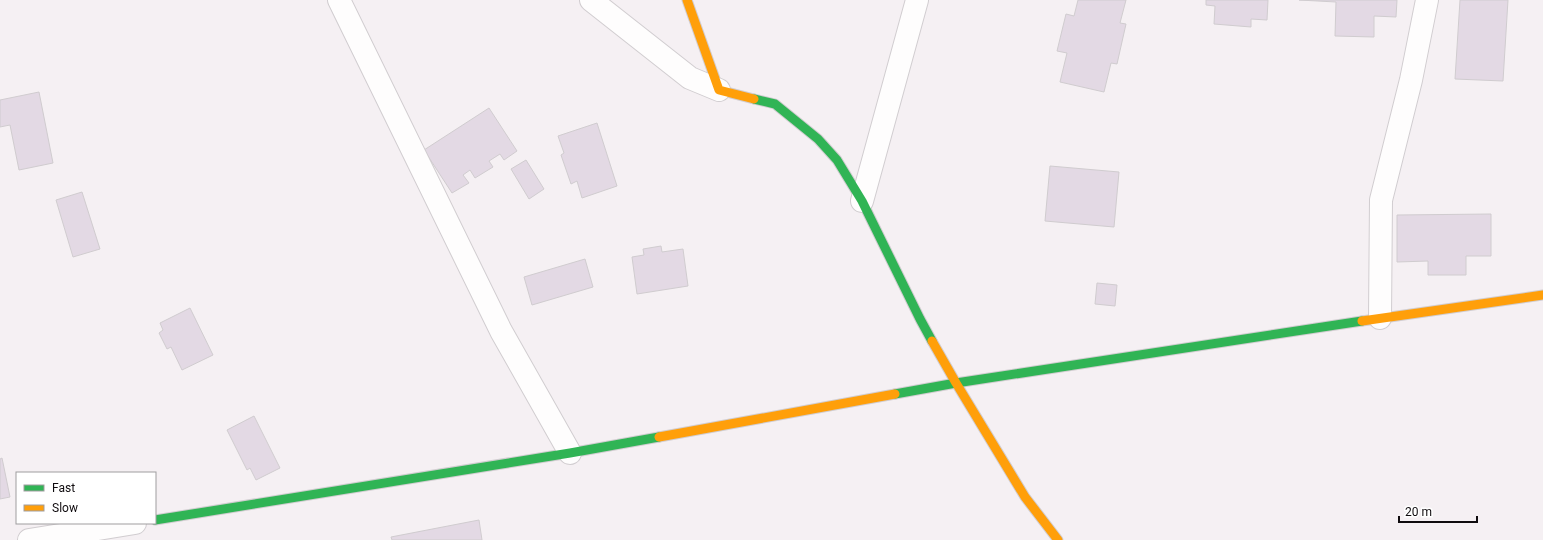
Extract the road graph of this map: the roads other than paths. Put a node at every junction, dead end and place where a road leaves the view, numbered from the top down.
1 (339, 0) edge
2 (591, 0) edge
3 (687, 0) edge
4 (917, 0) edge
5 (1427, 0) edge
6 (719, 90) junction
7 (862, 202) junction
8 (1543, 295) edge
9 (1380, 318) junction
10 (956, 383) junction
11 (570, 454) junction
12 (156, 520) edge
13 (130, 524) edge
14 (30, 540) edge
15 (1058, 540) edge

1 - 11 street
2 - 6 street
3 - 6 street
4 - 7 street
5 - 9 street
6 - 7 street
7 - 10 street
8 - 9 street
9 - 10 street
10 - 11 street
10 - 15 street
11 - 12 street
13 - 14 street

